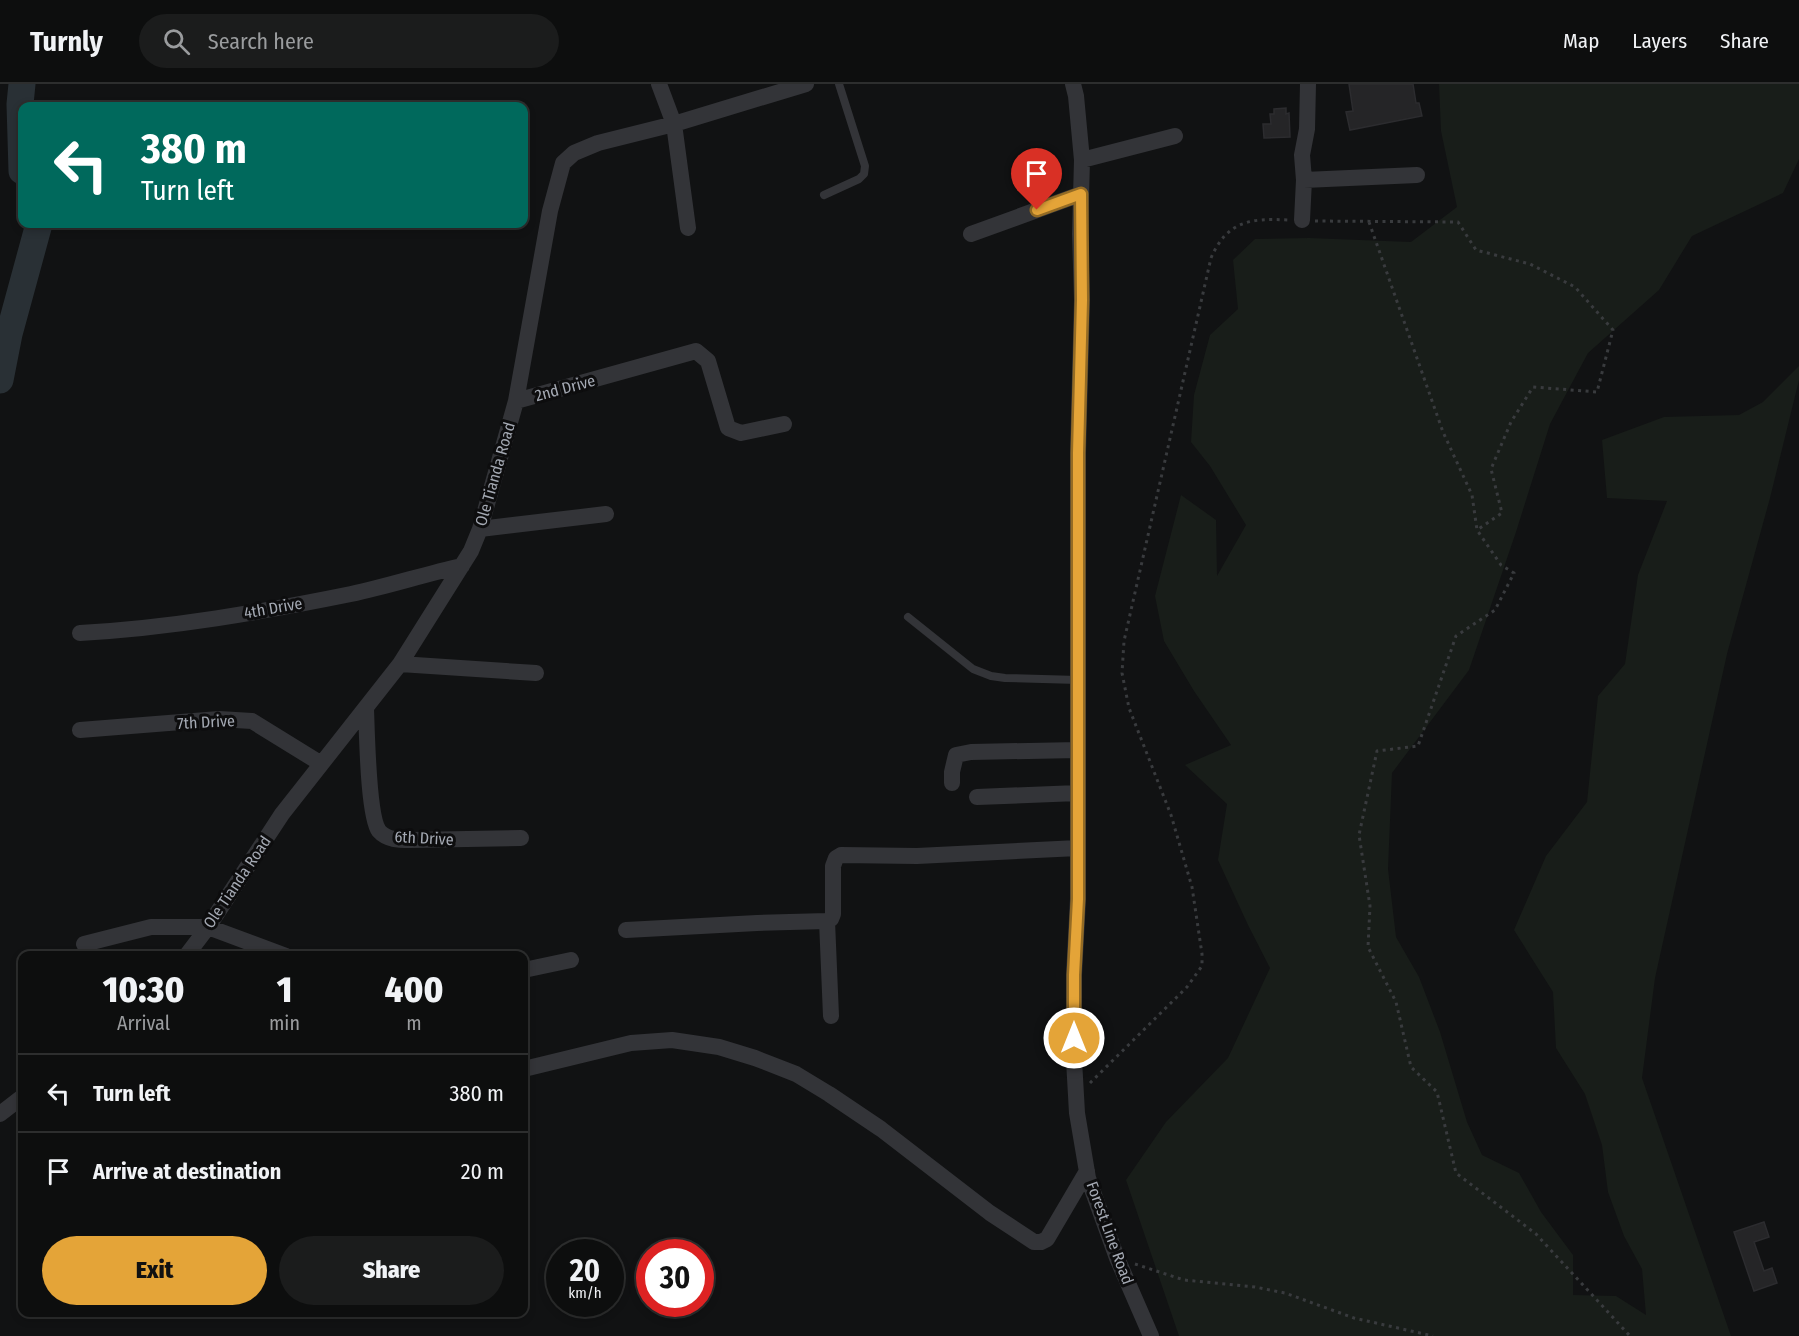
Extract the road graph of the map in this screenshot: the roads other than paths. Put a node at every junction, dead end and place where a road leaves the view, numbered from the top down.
1 (659, 84) edge
2 (806, 84) edge
3 (839, 84) edge
4 (1073, 84) edge
5 (1308, 84) edge
6 (674, 124) junction
7 (1175, 136) dead end
8 (1082, 160) junction
9 (1417, 176) dead end
10 (1304, 180) junction
11 (1081, 194) junction
12 (824, 195) dead end
13 (1302, 220) road end
14 (688, 228) dead end
15 (971, 234) dead end
16 (516, 401) junction
17 (784, 424) dead end
18 (606, 514) dead end
19 (480, 529) junction
20 (462, 566) junction
21 (908, 617) dead end
22 (80, 633) dead end
23 (400, 664) junction
24 (536, 673) dead end
25 (1078, 680) junction
26 (366, 709) junction
27 (80, 730) dead end
28 (1078, 750) junction
29 (320, 764) junction
30 (952, 783) dead end
31 (1078, 793) junction
32 (977, 797) dead end
33 (521, 838) dead end
34 (1078, 848) junction
35 (827, 921) junction
36 (208, 927) junction
37 (626, 930) dead end
38 (84, 944) dead end
39 (190, 951) edge
40 (273, 951) edge
41 (571, 960) dead end
42 (528, 969) edge
43 (831, 1016) dead end
44 (528, 1068) edge
45 (18, 1100) edge
46 (0, 1114) edge
47 (1087, 1171) junction
48 (1151, 1336) edge

1 - 6 street
2 - 6 street, Ole Tianda Road
3 - 12 lane
4 - 8 street, Forest Line Road
5 - 10 street
6 - 14 street
6 - 16 street, Ole Tianda Road
7 - 8 street
8 - 11 street, Forest Line Road
9 - 10 street
10 - 13 street
11 - 15 street
11 - 25 street, Forest Line Road
16 - 17 street, 2nd Drive
16 - 19 street, Ole Tianda Road
18 - 19 street
19 - 20 street, Ole Tianda Road
20 - 22 street, 4th Drive
20 - 23 street, Ole Tianda Road
21 - 25 lane
23 - 24 street
23 - 26 street, Ole Tianda Road
25 - 28 street, Forest Line Road
26 - 29 street, Ole Tianda Road
26 - 33 street, 6th Drive
27 - 29 street, 7th Drive
28 - 30 street
28 - 31 street, Forest Line Road
29 - 36 street, Ole Tianda Road
31 - 32 street
31 - 34 street, Forest Line Road
34 - 35 street
34 - 47 street, Forest Line Road
35 - 37 street
35 - 43 street
36 - 38 street
36 - 39 street, Ole Tianda Road
36 - 40 street
41 - 42 street
44 - 47 street
45 - 46 street
47 - 48 street, Forest Line Road

